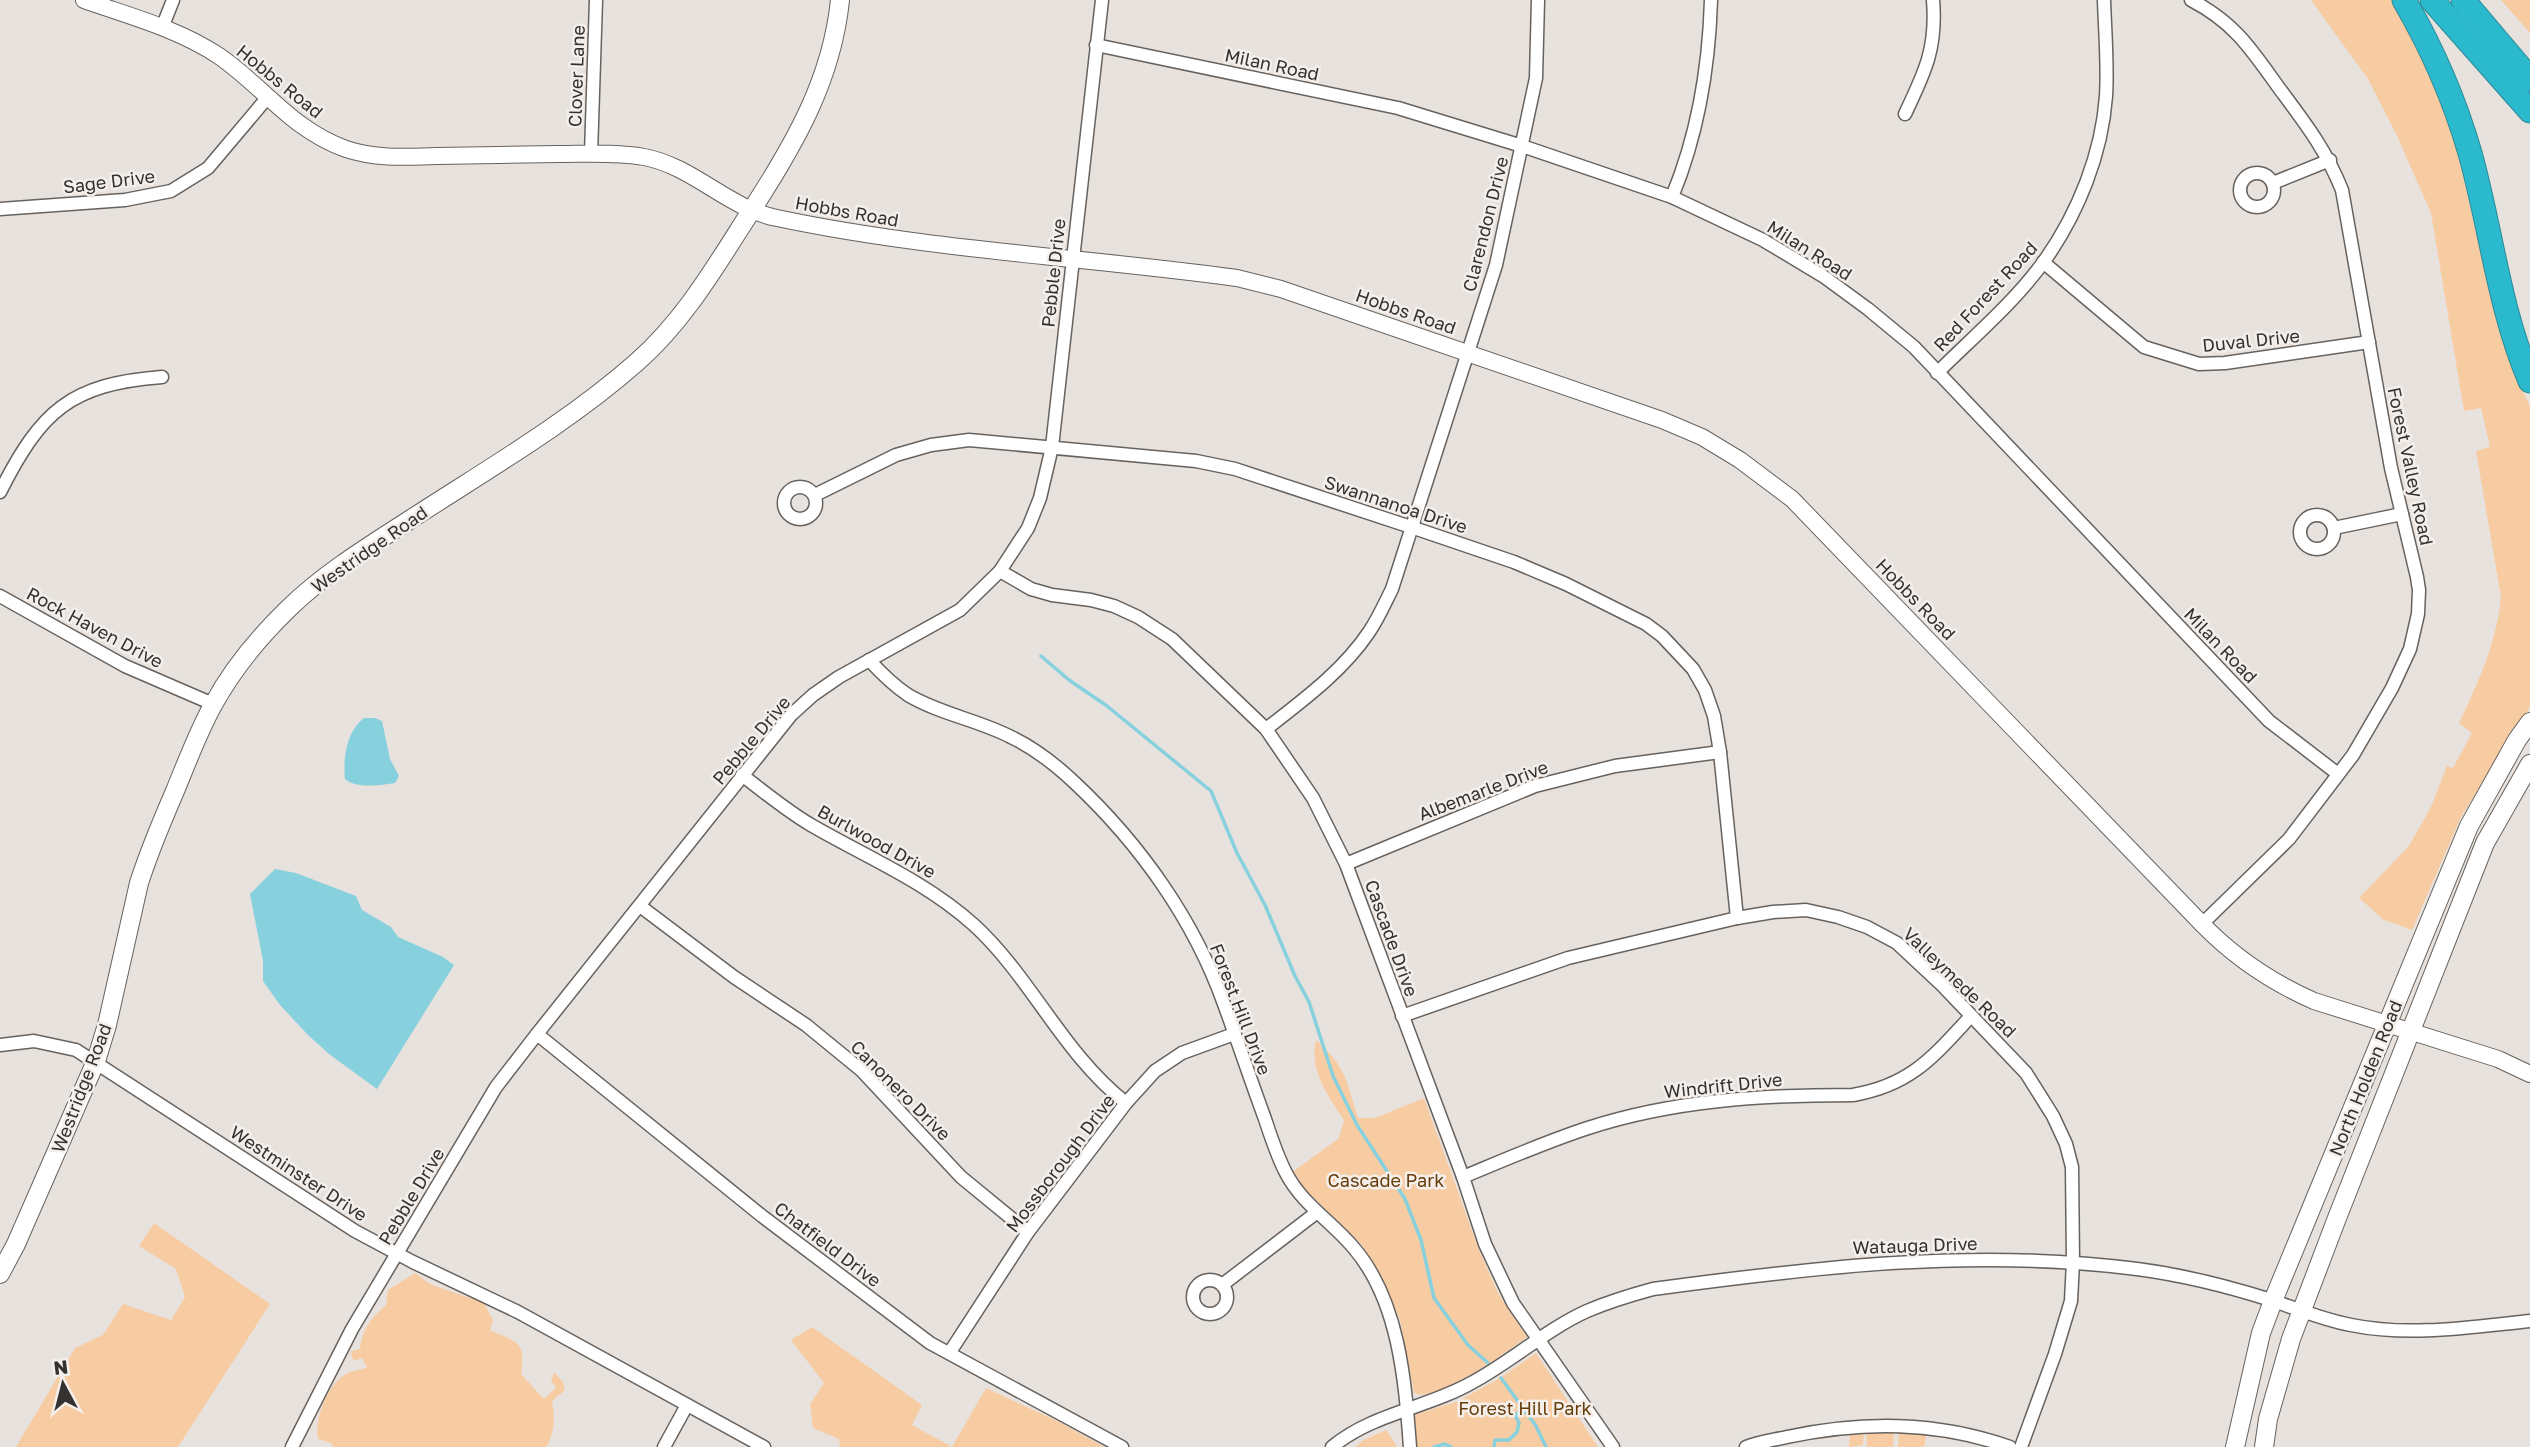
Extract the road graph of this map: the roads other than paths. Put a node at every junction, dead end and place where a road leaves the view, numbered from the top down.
1 (84, 0) edge
2 (173, 0) edge
3 (597, 0) edge
4 (840, 0) edge
5 (1102, 0) edge
6 (1538, 0) edge
7 (1712, 0) edge
8 (1933, 0) edge
9 (2104, 0) edge
10 (2192, 0) edge
11 (2404, 0) edge
12 (2432, 0) edge
13 (2463, 0) edge
14 (162, 28) junction
15 (1096, 45) junction
16 (2526, 73) edge
17 (267, 98) junction
18 (2530, 111) edge
19 (1905, 114) dead end
20 (1522, 146) junction
21 (591, 154) junction
22 (2330, 160) junction
23 (2273, 183) dead end
24 (1672, 197) junction
25 (0, 209) edge
26 (752, 209) junction
27 (1073, 258) junction
28 (2043, 262) junction
29 (2369, 342) junction
30 (1467, 352) junction
31 (1937, 373) junction
32 (162, 377) dead end
33 (2530, 381) edge
34 (1052, 447) junction
35 (0, 492) edge
36 (815, 495) dead end
37 (2402, 514) junction
38 (1411, 527) junction
39 (2334, 528) dead end
40 (1000, 571) junction
41 (0, 596) edge
42 (869, 660) junction
43 (213, 704) junction
44 (2530, 722) edge
45 (1266, 729) junction
46 (1720, 752) junction
47 (2530, 764) edge
48 (2338, 774) junction
49 (742, 775) junction
50 (1346, 864) junction
51 (640, 906) junction
52 (1737, 918) junction
53 (2202, 924) junction
54 (1402, 1016) junction
55 (1971, 1016) junction
56 (2387, 1024) junction
57 (2410, 1031) junction
58 (537, 1034) junction
59 (1234, 1034) junction
60 (0, 1045) edge
61 (96, 1061) junction
62 (2530, 1074) edge
63 (1126, 1103) junction
64 (1463, 1177) junction
65 (1316, 1213) junction
66 (1028, 1232) junction
67 (398, 1253) junction
68 (2073, 1262) junction
69 (0, 1274) edge
70 (1222, 1285) dead end
71 (2273, 1301) junction
72 (2301, 1311) junction
73 (2530, 1321) edge
74 (1538, 1341) junction
75 (950, 1352) junction
76 (687, 1405) junction
77 (1407, 1410) junction
78 (292, 1447) edge
79 (664, 1447) edge
80 (764, 1447) edge
81 (1122, 1447) edge
82 (1332, 1447) edge
83 (1410, 1447) edge
84 (1613, 1447) edge
85 (1745, 1447) edge
86 (2010, 1447) edge
87 (2021, 1447) edge
88 (2235, 1447) edge
89 (2264, 1447) edge

1 - 14 street, Hobbs Road
2 - 14 street
3 - 21 street, Clover Lane
4 - 26 main road, Westridge Road
5 - 15 street, Pebble Drive
6 - 20 street, Clarendon Drive
7 - 24 street
8 - 19 street
9 - 28 street, Red Forest Road
10 - 22 street, Forest Valley Road
11 - 33 highway
12 - 18 highway
13 - 16 highway
14 - 17 street, Hobbs Road
15 - 20 street, Milan Road
15 - 27 street, Pebble Drive
17 - 21 street, Hobbs Road
17 - 25 street, Sage Drive
20 - 24 street, Milan Road
20 - 30 street, Clarendon Drive
21 - 26 street, Hobbs Road
22 - 23 street
22 - 29 street, Forest Valley Road
24 - 31 street, Milan Road
26 - 27 street, Hobbs Road
26 - 43 main road, Westridge Road
27 - 30 street, Hobbs Road
27 - 34 street, Pebble Drive
28 - 29 street, Duval Drive
28 - 31 street, Red Forest Road
29 - 37 street, Forest Valley Road
30 - 38 street, Clarendon Drive
30 - 53 street, Hobbs Road
31 - 48 street, Milan Road
32 - 35 street
34 - 36 street, Swannanoa Drive
34 - 38 street, Swannanoa Drive
34 - 40 street, Pebble Drive
37 - 39 street
37 - 48 street, Forest Valley Road
38 - 45 street, Clarendon Drive
38 - 46 street, Swannanoa Drive
40 - 42 street, Pebble Drive
40 - 45 street, Cascade Drive
41 - 43 street, Rock Haven Drive
42 - 49 street, Pebble Drive
42 - 59 street, Forest Hill Drive
43 - 61 main road, Westridge Road
44 - 56 main road, North Holden Road
45 - 50 street, Cascade Drive
46 - 50 street, Albemarle Drive
46 - 52 street, Swannanoa Drive
47 - 57 main road, North Holden Road
48 - 53 street, Forest Valley Road
49 - 51 street, Pebble Drive
49 - 63 street, Burlwood Drive
50 - 54 street, Cascade Drive
51 - 58 street, Pebble Drive
51 - 66 street, Canonero Drive
52 - 54 street, Valleymede Road
52 - 55 street, Valleymede Road
53 - 56 street, Hobbs Road
54 - 64 street, Cascade Drive
55 - 64 street, Windrift Drive
55 - 68 street, Valleymede Road
56 - 57 street, Hobbs Road
56 - 71 main road, North Holden Road
57 - 62 street, Hobbs Road
57 - 72 main road, North Holden Road
58 - 67 street, Pebble Drive
58 - 75 street, Chatfield Drive
59 - 63 street, Mossborough Drive
59 - 65 street, Forest Hill Drive
60 - 61 street, Westminster Drive
61 - 67 street, Westminster Drive
61 - 69 main road, Westridge Road
63 - 66 street, Mossborough Drive
64 - 74 street, Cascade Drive
65 - 70 street
65 - 77 street, Forest Hill Drive
66 - 75 street, Mossborough Drive
67 - 76 street, Westminster Drive
67 - 78 street, Pebble Drive
68 - 71 street, Watauga Drive
68 - 74 street, Watauga Drive
68 - 87 street, Valleymede Road
71 - 72 street, Watauga Drive
71 - 88 main road, North Holden Road
72 - 73 street, Watauga Drive
72 - 89 main road, North Holden Road
74 - 77 street, Watauga Drive
74 - 84 street, Cascade Drive
75 - 81 street, Chatfield Drive
76 - 79 street
76 - 80 street, Westminster Drive
77 - 82 street, Watauga Drive
77 - 83 street, Forest Hill Drive
85 - 86 street

